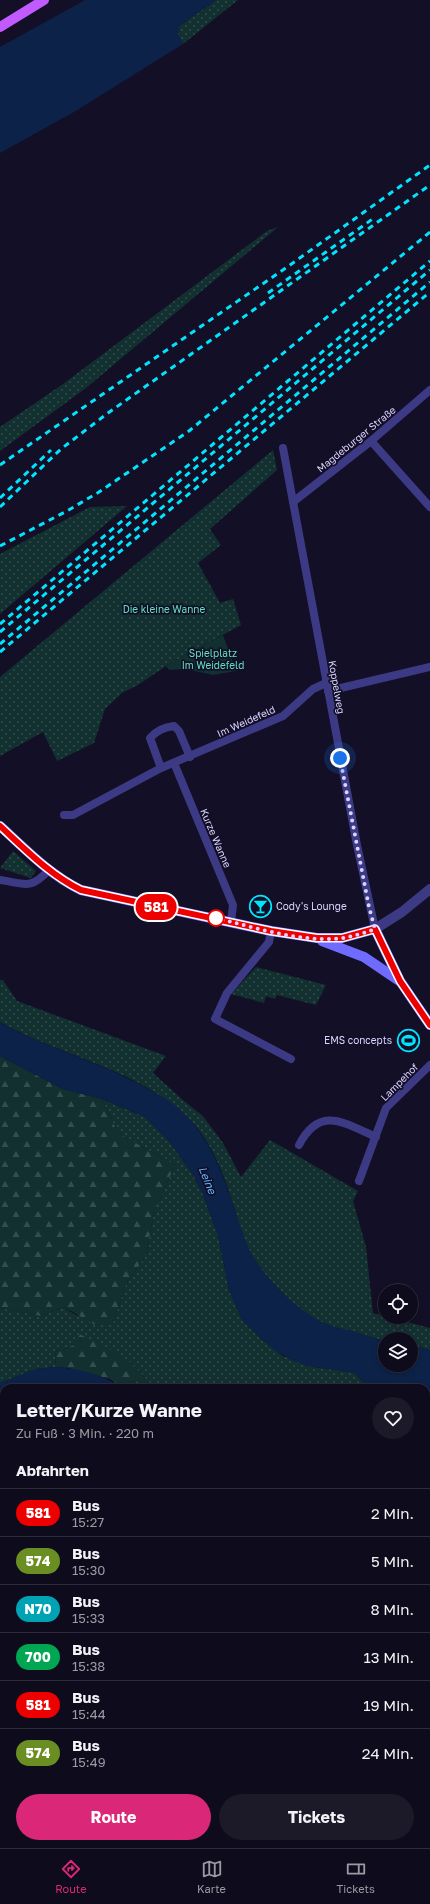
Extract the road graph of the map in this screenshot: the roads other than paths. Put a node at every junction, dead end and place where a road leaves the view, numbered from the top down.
1 (44, 0) edge
2 (0, 27) edge
3 (430, 390) edge
4 (371, 441) junction
5 (283, 448) dead end
6 (293, 502) junction
7 (430, 507) edge
8 (430, 667) edge
9 (327, 687) junction
10 (190, 757) junction
11 (174, 763) junction
12 (161, 768) junction
13 (64, 815) dead end
14 (0, 826) edge
15 (49, 870) junction
16 (0, 880) edge
17 (430, 890) edge
18 (231, 922) junction
19 (375, 929) junction
20 (271, 931) junction
21 (317, 938) junction
22 (400, 981) junction
23 (430, 1025) edge
24 (291, 1058) dead end
25 (430, 1065) edge
26 (376, 1137) junction
27 (299, 1145) dead end
28 (359, 1181) dead end

1 - 2 main road
3 - 4 street, Magdeburger Straße
4 - 6 street, Magdeburger Straße
4 - 7 street
5 - 6 street, Koppelweg
6 - 9 street, Koppelweg
8 - 9 street, Im Weidefeld
9 - 10 street, Im Weidefeld
9 - 19 street, Koppelweg
10 - 11 street, Im Weidefeld
10 - 12 street
11 - 12 street, Im Weidefeld
11 - 18 street, Kurze Wanne
12 - 13 street, Im Weidefeld
14 - 15 main road
15 - 16 street
15 - 18 main road
17 - 19 street
18 - 20 main road
19 - 21 main road
19 - 22 main road
20 - 21 main road
20 - 24 street
21 - 22 main road
22 - 23 main road
25 - 26 street, Lampehof
26 - 27 street
26 - 28 street, Lampehof

